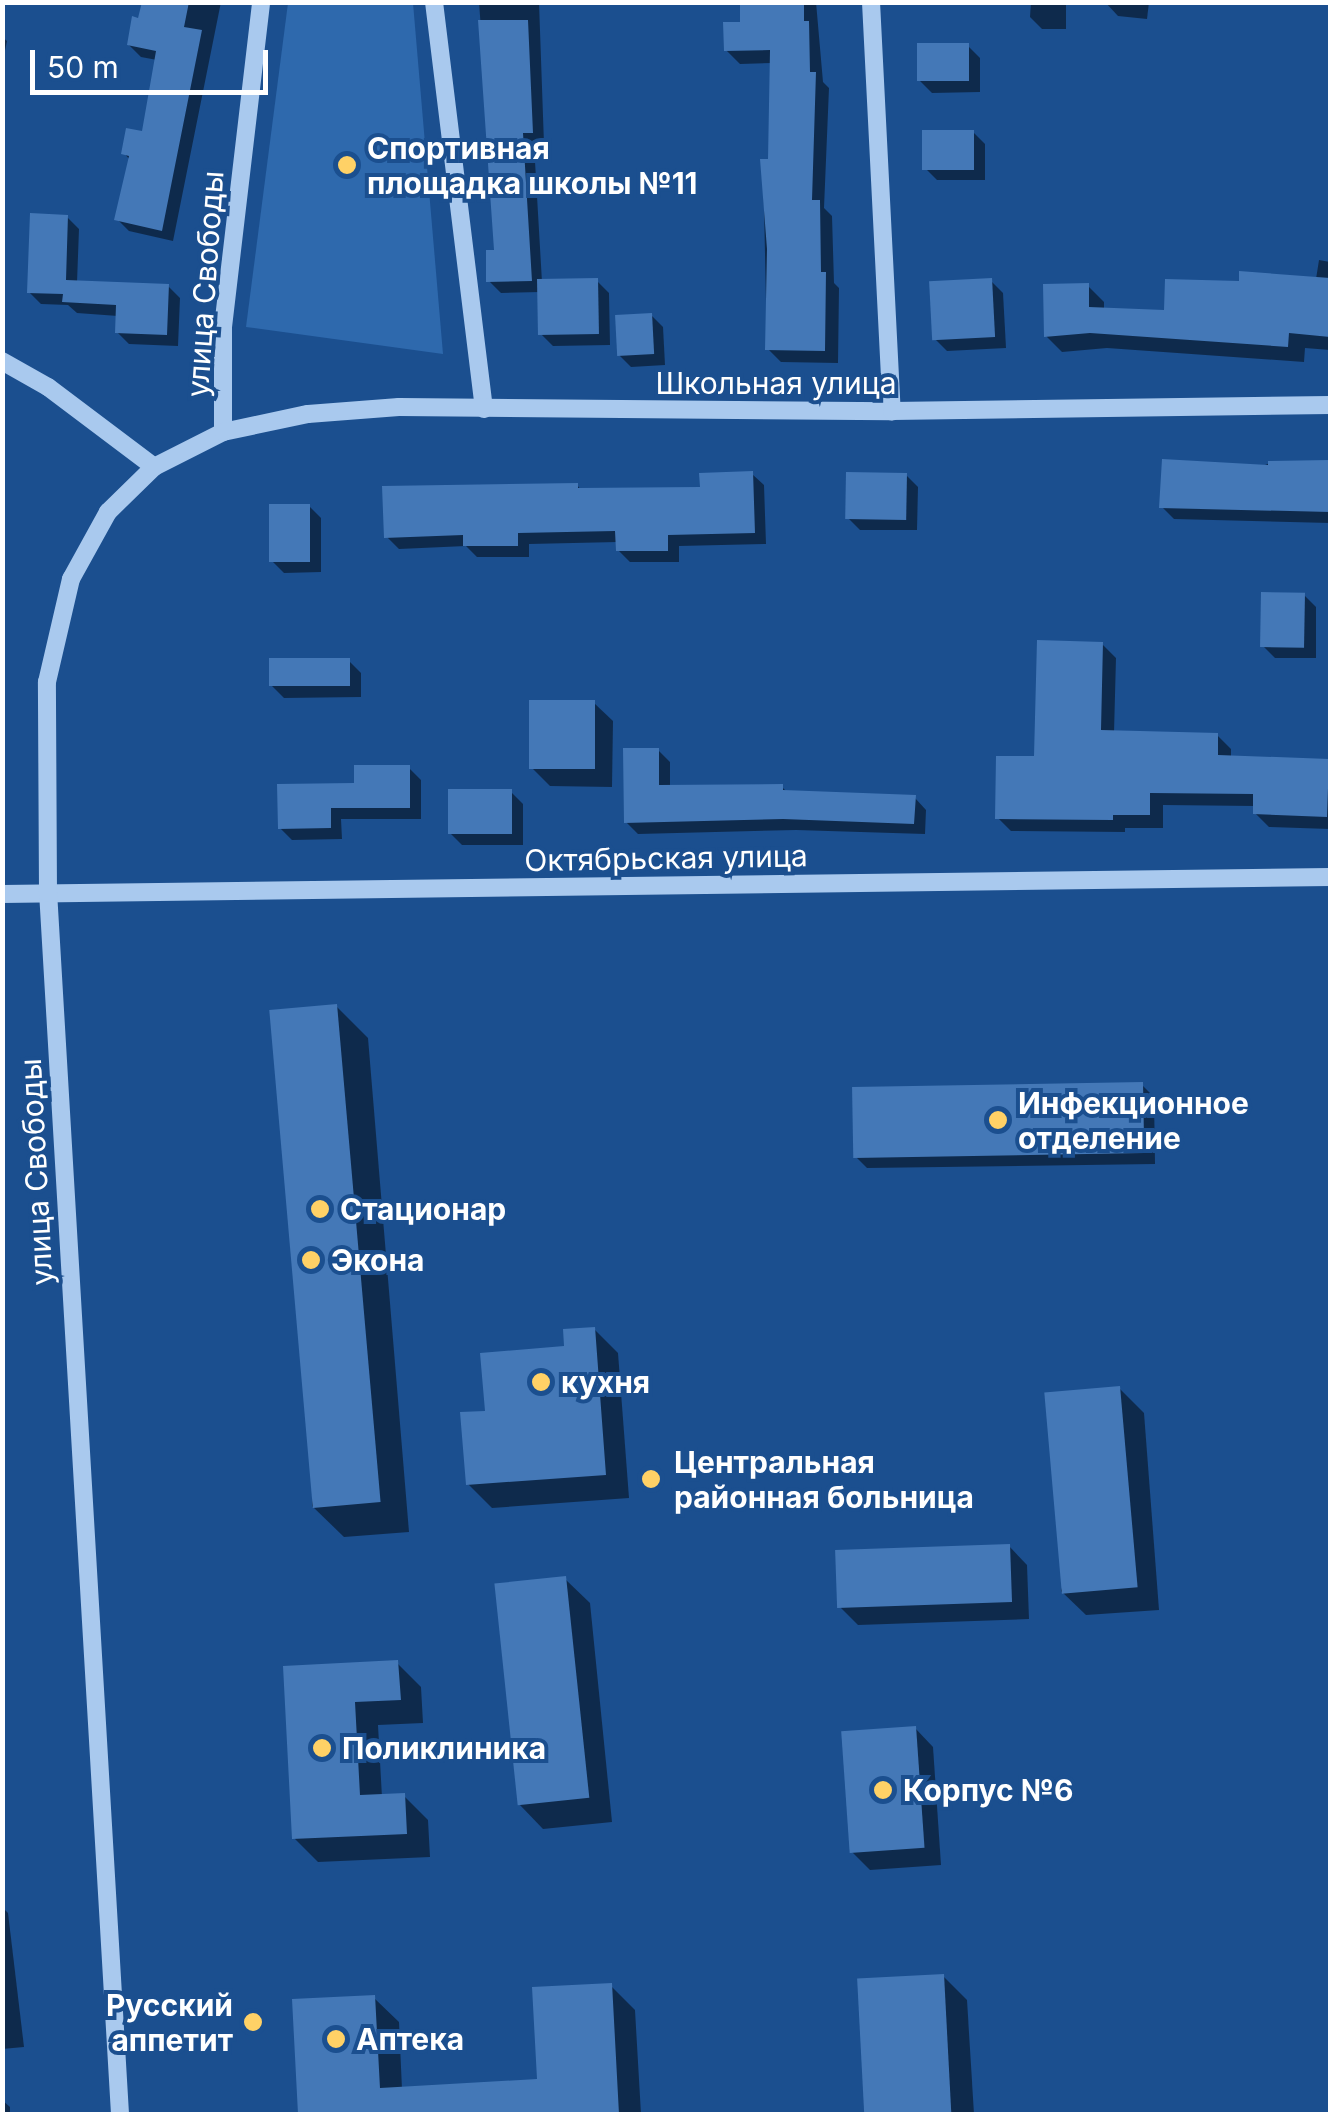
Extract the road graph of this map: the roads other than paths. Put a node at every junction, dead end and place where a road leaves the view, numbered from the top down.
1 (262, 2) edge
2 (434, 2) edge
3 (871, 2) edge
4 (2, 361) edge
5 (1330, 405) edge
6 (484, 409) junction
7 (892, 411) junction
8 (224, 432) junction
9 (154, 467) junction
10 (1330, 877) edge
11 (48, 893) junction
12 (2, 894) edge
13 (120, 2114) edge

1 - 8 street, улица Свободы
2 - 6 street
3 - 7 street
4 - 9 street
5 - 7 street, Школьная улица
6 - 7 street, Школьная улица
6 - 8 street, Школьная улица
8 - 9 street, улица Свободы
9 - 11 street, улица Свободы
10 - 11 street, Октябрьская улица
11 - 12 street, Октябрьская улица
11 - 13 street, улица Свободы

